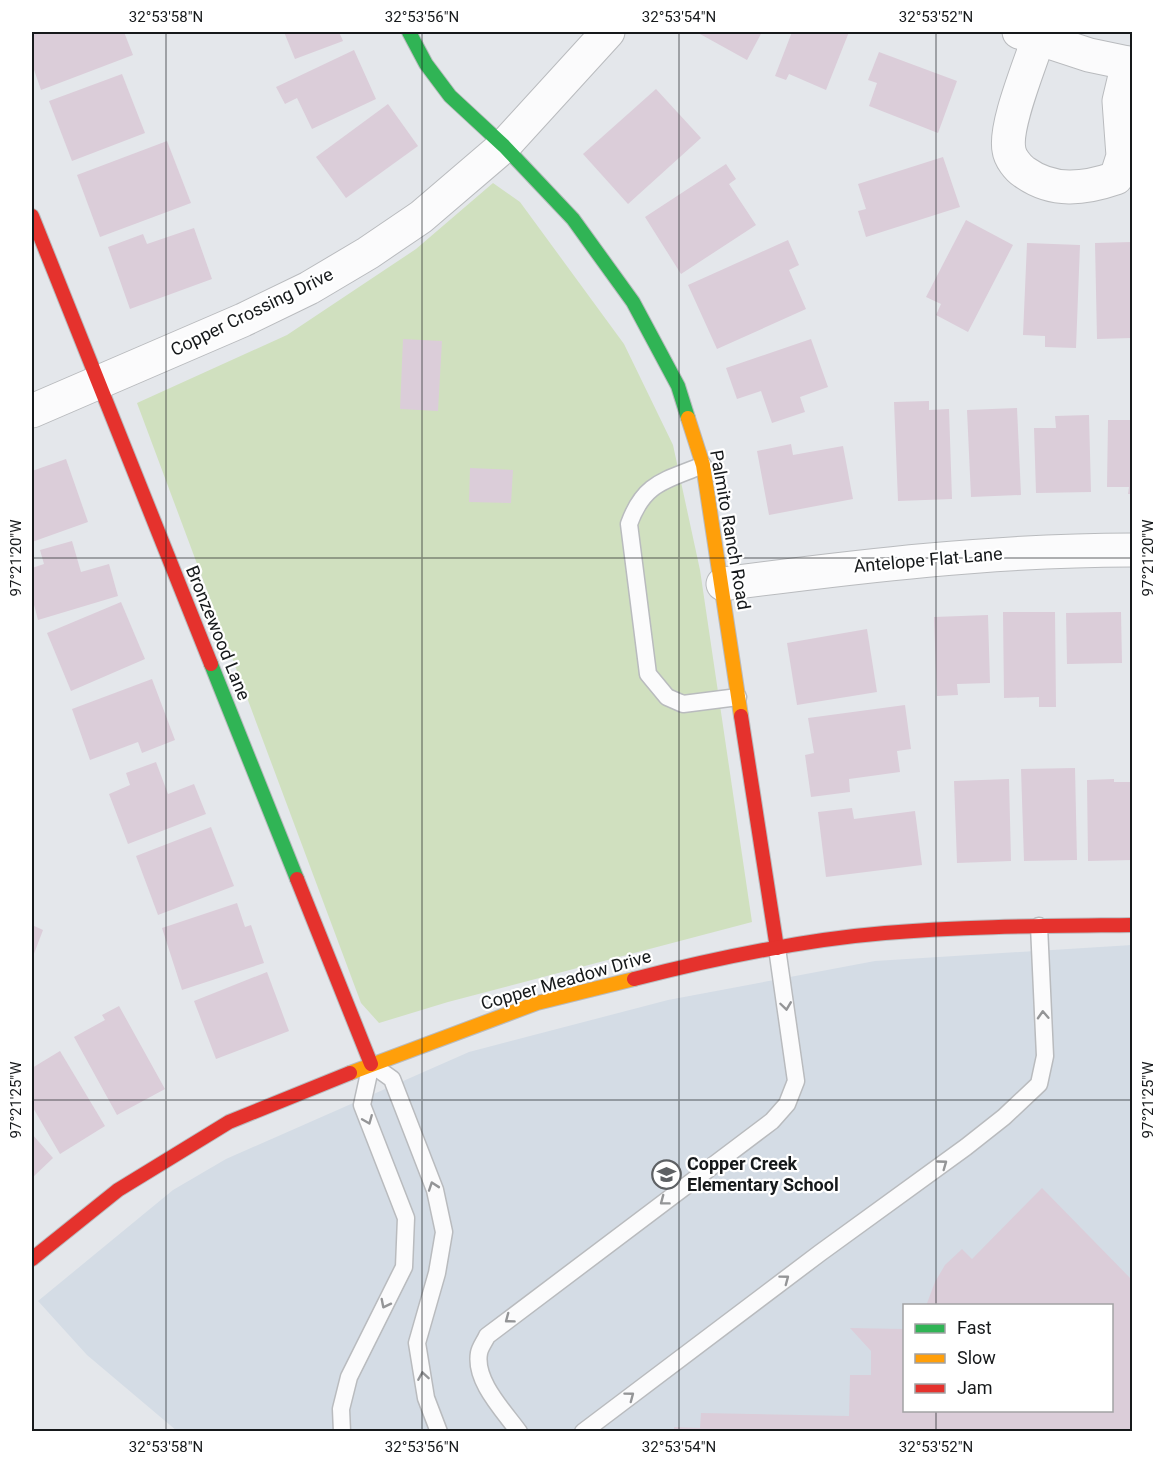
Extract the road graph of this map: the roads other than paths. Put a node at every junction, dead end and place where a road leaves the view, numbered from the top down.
1 (409, 32) edge
2 (608, 32) edge
3 (1029, 35) edge
4 (1130, 63) edge
5 (504, 146) junction
6 (32, 216) edge
7 (98, 381) junction
8 (32, 411) edge
9 (703, 465) junction
10 (1132, 550) edge
11 (723, 584) junction
12 (738, 697) junction
13 (1132, 925) edge
14 (1039, 926) junction
15 (777, 948) junction
16 (371, 1064) junction
17 (32, 1259) edge
18 (342, 1431) edge
19 (439, 1431) edge
20 (519, 1431) edge
21 (583, 1431) edge

1 - 5 street, Palmito Ranch Road
2 - 5 street, Copper Crossing Drive
3 - 4 street
3 - 4 street
5 - 7 street, Copper Crossing Drive
5 - 9 street, Palmito Ranch Road
6 - 7 street, Bronzewood Lane
7 - 8 street, Copper Crossing Drive
7 - 16 street, Bronzewood Lane
9 - 11 street, Palmito Ranch Road
9 - 12 lane
10 - 11 street, Antelope Flat Lane
11 - 12 street, Palmito Ranch Road
12 - 15 street, Palmito Ranch Road
13 - 14 street, Copper Meadow Drive
14 - 15 street, Copper Meadow Drive
21 -> 14 lane
15 - 16 street, Copper Meadow Drive
15 -> 20 lane
16 - 17 street, Copper Meadow Drive
16 -> 18 lane
19 -> 16 lane

